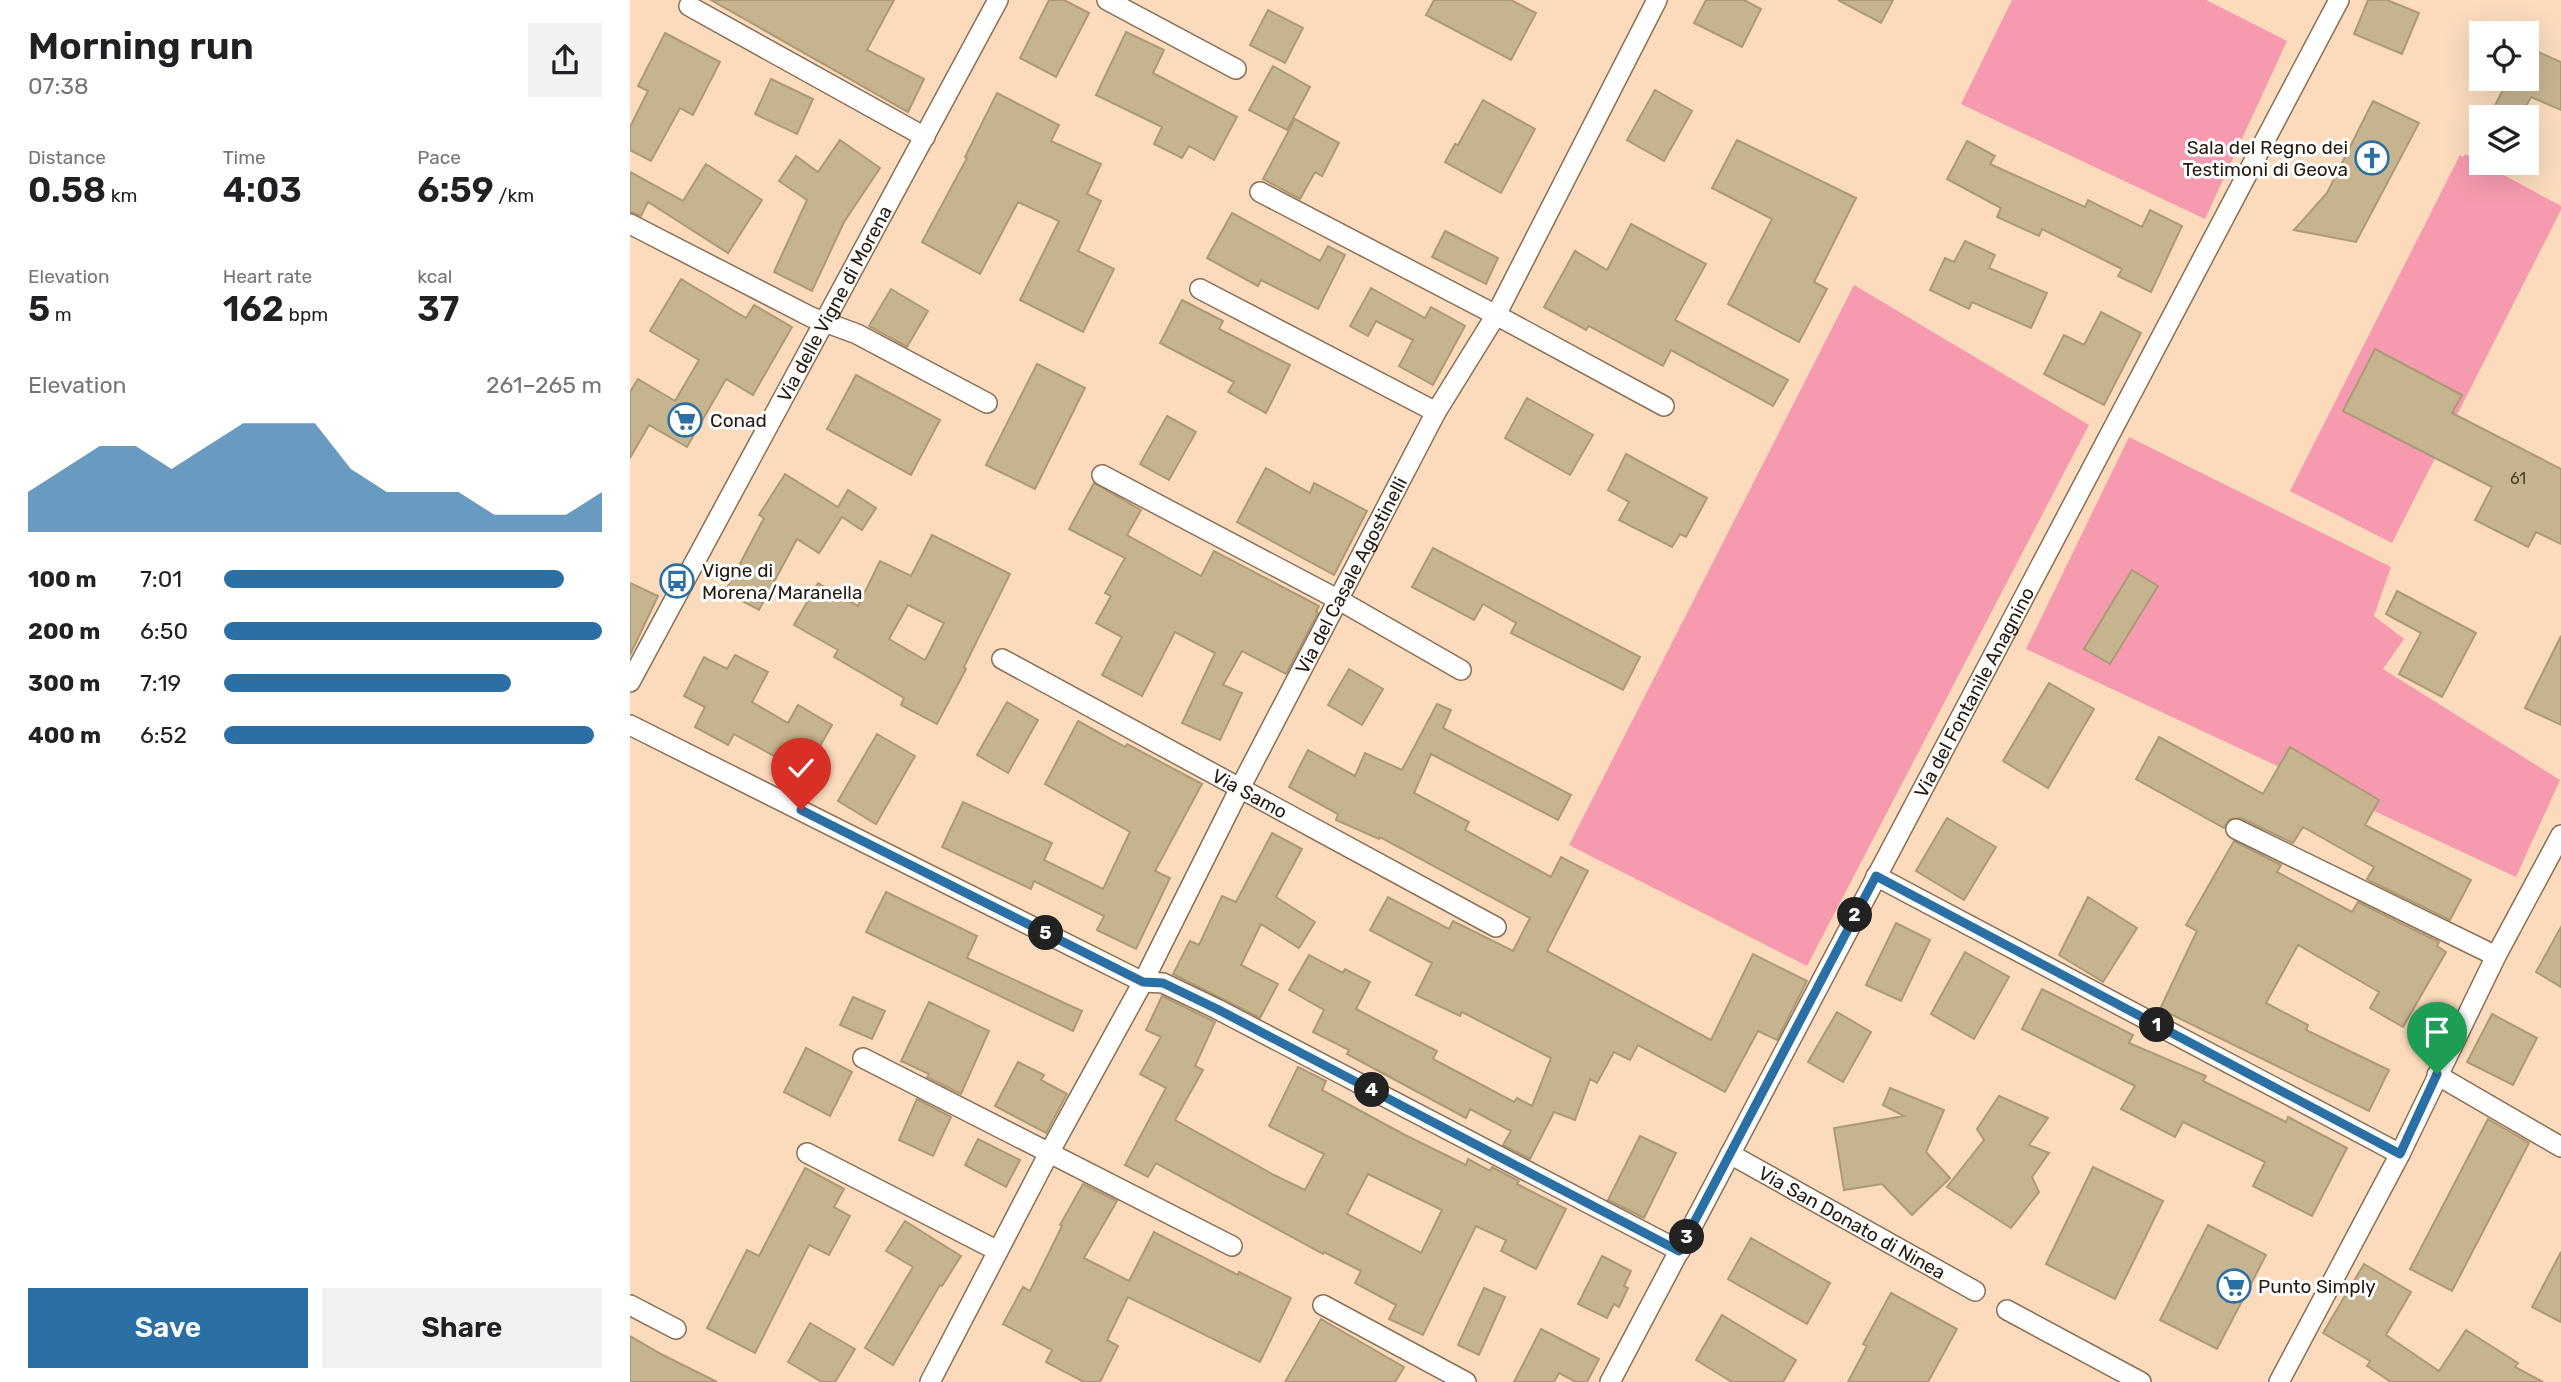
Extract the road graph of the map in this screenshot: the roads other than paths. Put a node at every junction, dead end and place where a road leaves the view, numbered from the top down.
1 (999, 0) edge
2 (1107, 0) edge
3 (1657, 0) edge
4 (2339, 0) edge
5 (689, 6) dead end
6 (1236, 69) dead end
7 (925, 137) junction
8 (1260, 192) dead end
9 (630, 224) edge
10 (1200, 289) dead end
11 (1496, 315) junction
12 (825, 322) junction
13 (987, 403) dead end
14 (1664, 407) dead end
15 (1436, 412) junction
16 (1102, 475) dead end
17 (1339, 600) junction
18 (1002, 659) dead end
19 (1461, 670) dead end
20 (630, 682) edge
21 (630, 725) edge
22 (1240, 788) junction
23 (2236, 829) dead end
24 (2561, 835) edge
25 (1876, 876) junction
26 (1496, 928) dead end
27 (2496, 956) junction
28 (1143, 982) junction
29 (863, 1058) dead end
30 (2437, 1074) junction
31 (2561, 1147) edge
32 (807, 1153) dead end
33 (1049, 1153) junction
34 (1730, 1154) junction
35 (2400, 1154) junction
36 (1232, 1246) dead end
37 (998, 1251) junction
38 (1679, 1251) junction
39 (1975, 1291) dead end
40 (630, 1305) edge
41 (1323, 1305) dead end
42 (2007, 1310) dead end
43 (676, 1329) dead end
44 (930, 1382) edge
45 (1466, 1382) edge
46 (1610, 1382) edge
47 (2141, 1382) edge
48 (2279, 1382) edge

1 - 7 street, Via delle Vigne di Morena
2 - 6 street
3 - 11 street, Via del Casale Agostinelli
4 - 25 street, Via del Fontanile Anagnino
5 - 7 street
7 - 12 street, Via delle Vigne di Morena
8 - 11 street
9 - 12 street
10 - 15 street
11 - 14 street
11 - 15 street, Via del Casale Agostinelli
12 - 13 street
12 - 20 street, Via delle Vigne di Morena
15 - 17 street, Via del Casale Agostinelli
16 - 17 street
17 - 19 street
17 - 22 street, Via del Casale Agostinelli
18 - 22 street, Via Samo
21 - 28 street
22 - 26 street, Via Samo
22 - 28 street, Via del Casale Agostinelli
23 - 27 street
24 - 27 street
25 - 34 street, Via del Fontanile Anagnino
25 - 35 street
27 - 30 street
28 - 33 street, Via del Casale Agostinelli
28 - 38 street
29 - 33 street
30 - 31 street
30 - 35 street
32 - 37 street
33 - 36 street
33 - 37 street, Via del Casale Agostinelli
34 - 38 street, Via del Fontanile Anagnino
34 - 39 street, Via San Donato di Ninea
35 - 48 street
37 - 44 street, Via del Casale Agostinelli
38 - 46 street, Via del Fontanile Anagnino
40 - 43 street
41 - 45 street
42 - 47 street

